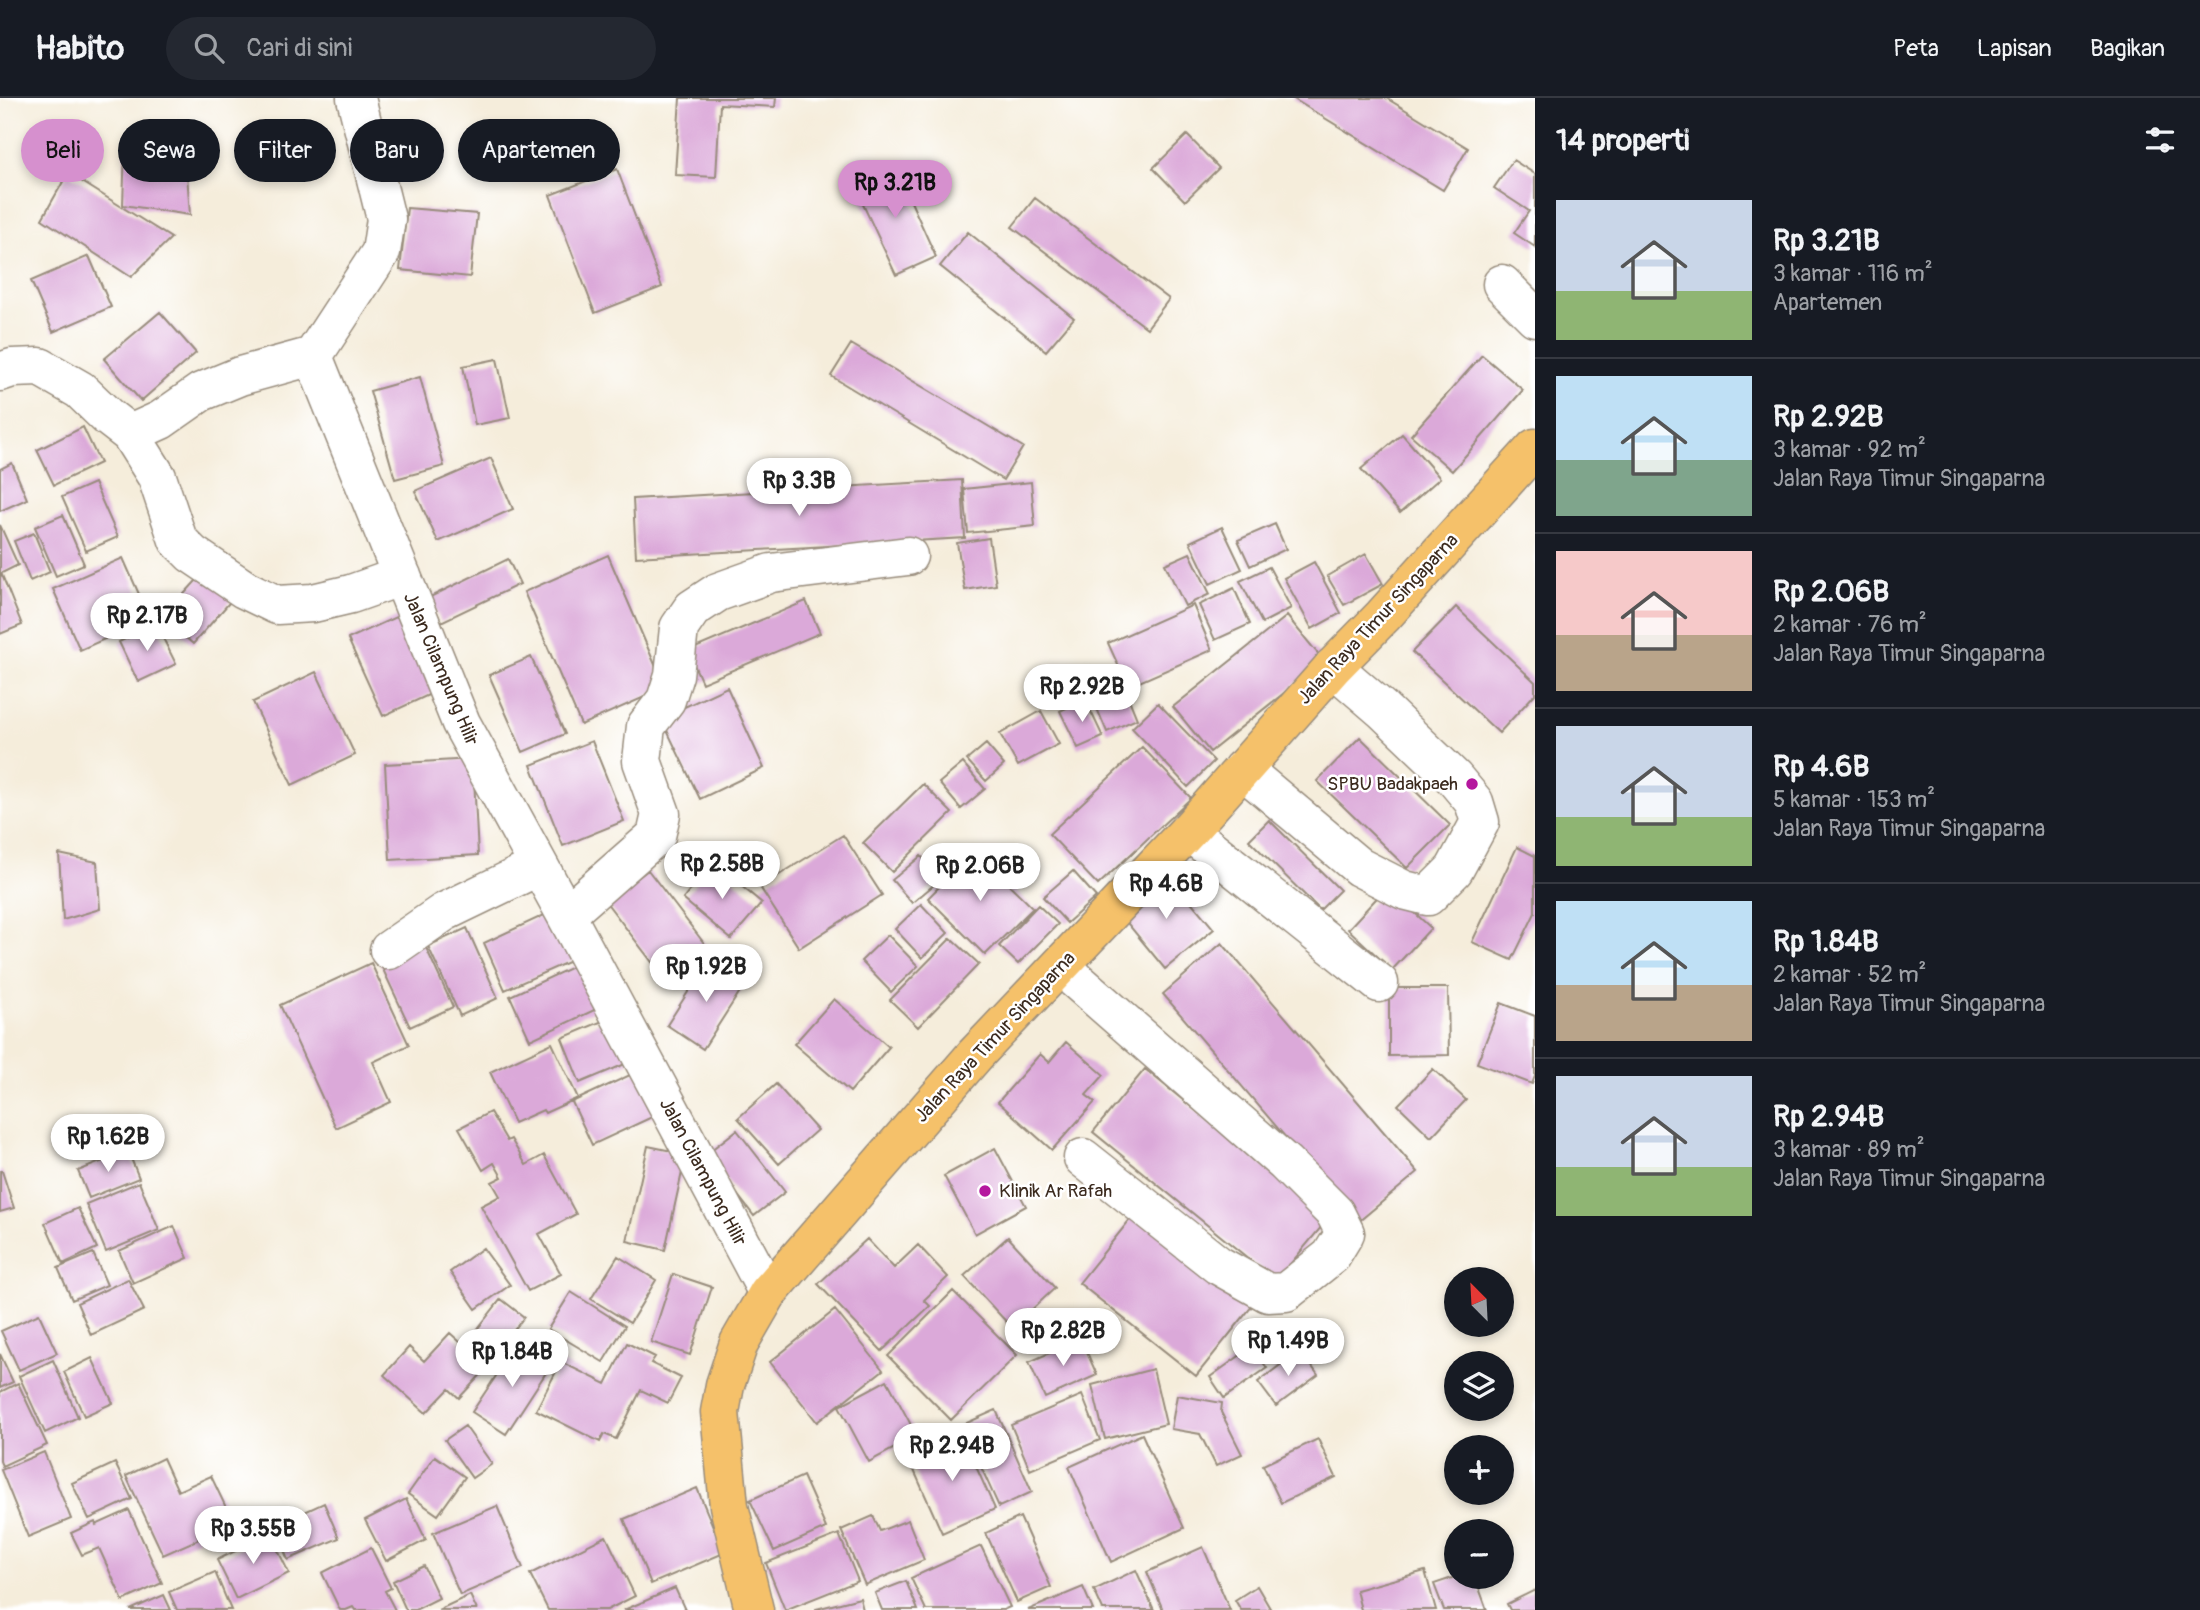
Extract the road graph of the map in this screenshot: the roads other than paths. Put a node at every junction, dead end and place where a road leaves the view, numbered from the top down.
1 (356, 98) edge
2 (1502, 284) dead end
3 (1535, 317) edge
4 (313, 356) junction
5 (0, 372) edge
6 (130, 434) junction
7 (1535, 448) edge
8 (908, 555) dead end
9 (402, 576) junction
10 (1333, 667) junction
11 (1242, 769) junction
12 (1188, 831) junction
13 (539, 866) junction
14 (566, 915) junction
15 (389, 950) dead end
16 (1062, 965) junction
17 (1379, 984) dead end
18 (1083, 1158) dead end
19 (768, 1293) junction
20 (754, 1610) edge

1 - 4 street
2 - 3 street
4 - 6 street
4 - 9 street, Jalan Cilampung Hilir
5 - 6 street
6 - 9 street
7 - 10 main road, Jalan Raya Timur Singaparna
8 - 14 street
9 - 13 street, Jalan Cilampung Hilir
10 - 11 main road, Jalan Raya Timur Singaparna
10 - 11 street
11 - 12 main road, Jalan Raya Timur Singaparna
12 - 16 main road, Jalan Raya Timur Singaparna
12 - 17 street
13 - 14 street, Jalan Cilampung Hilir
13 - 15 street
14 - 19 street, Jalan Cilampung Hilir
16 - 18 street
16 - 19 main road, Jalan Raya Timur Singaparna
19 - 20 main road, Jalan Raya Timur Singaparna

